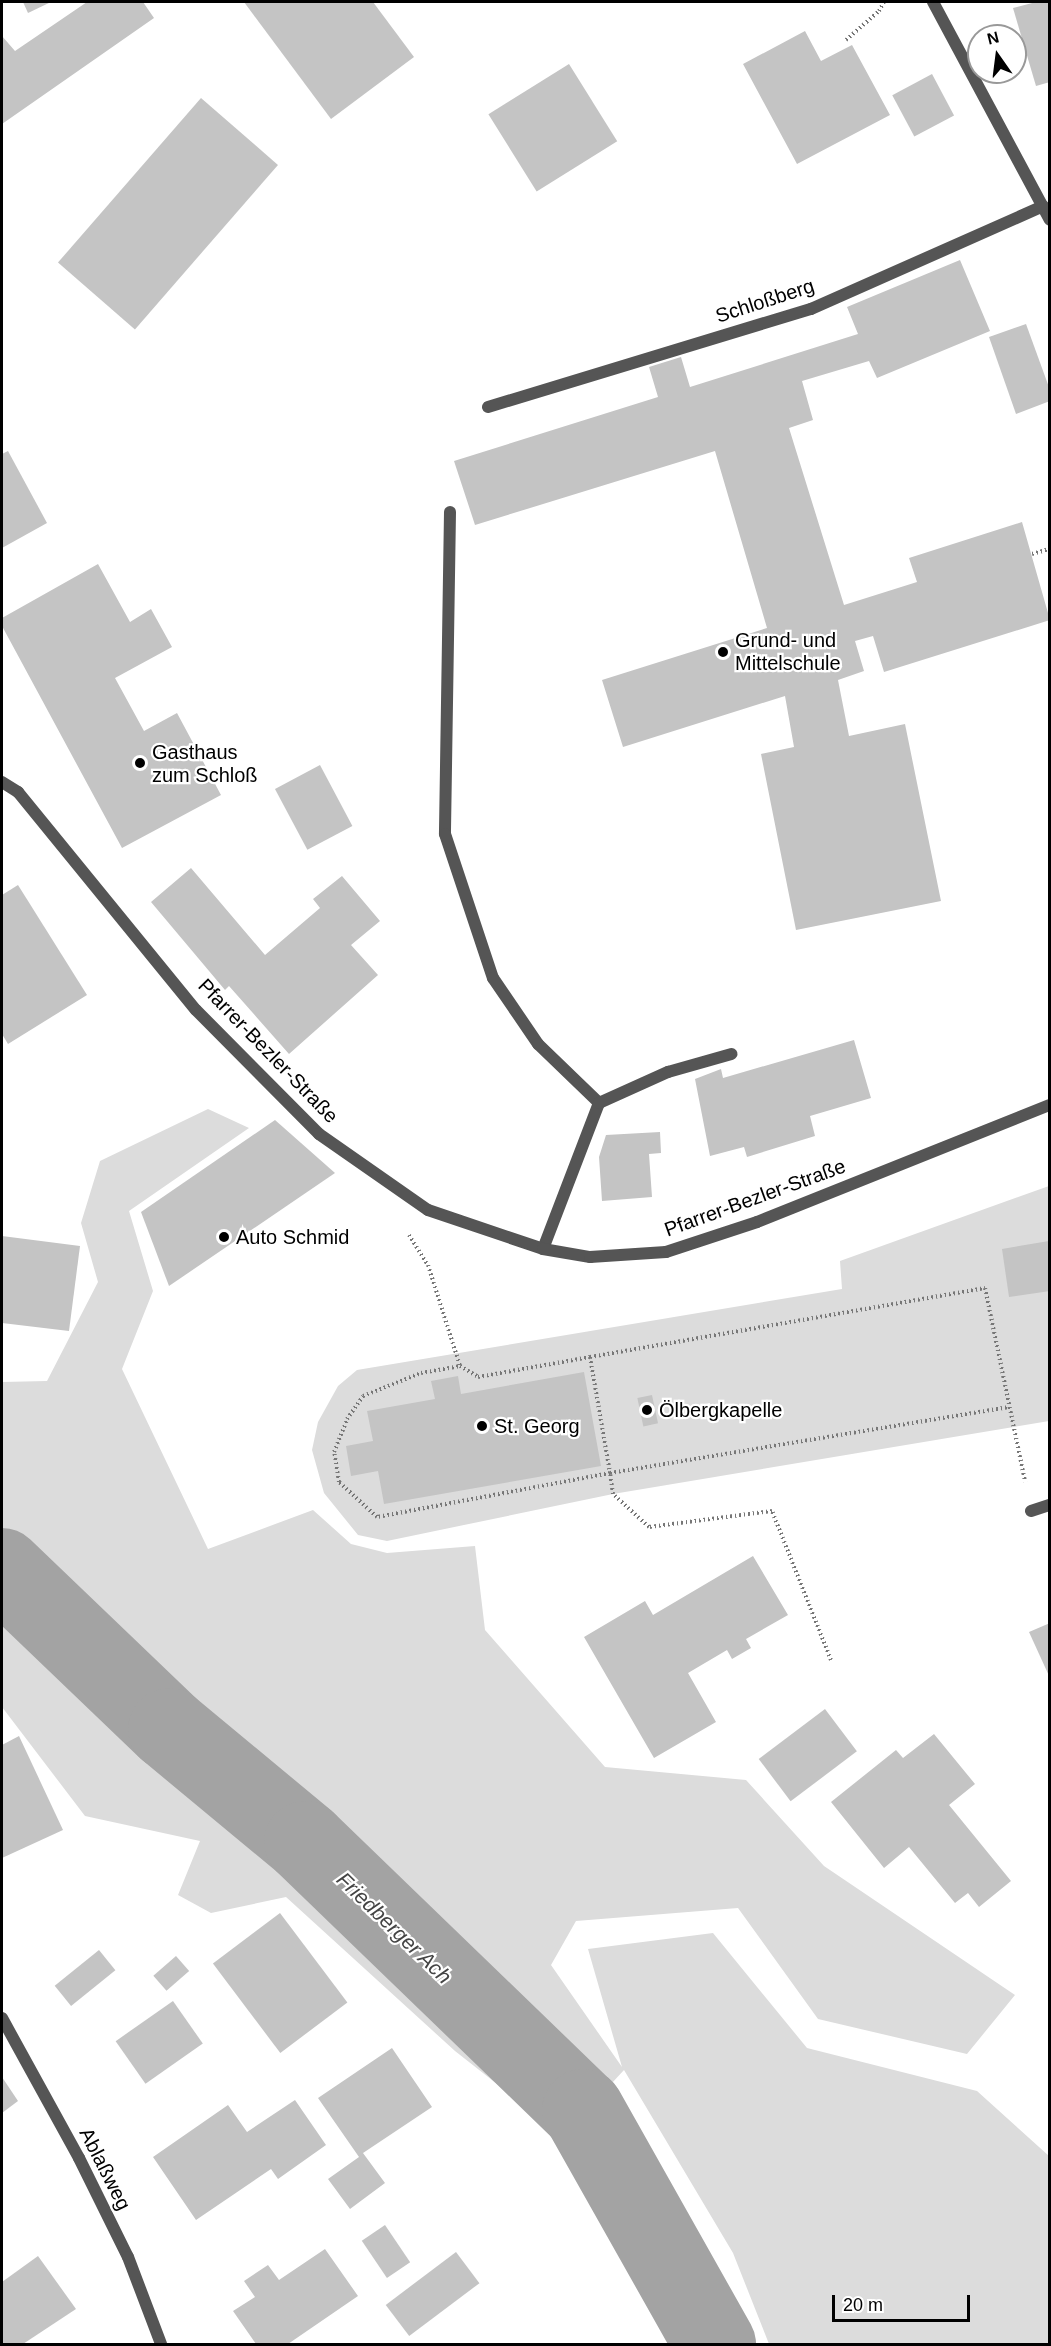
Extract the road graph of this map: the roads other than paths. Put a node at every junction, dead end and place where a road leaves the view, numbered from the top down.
1 (933, 2) edge
2 (1043, 206) junction
3 (1050, 220) edge
4 (488, 407) dead end
5 (450, 512) dead end
6 (2, 782) edge
7 (731, 1054) dead end
8 (599, 1103) junction
9 (1050, 1105) edge
10 (543, 1249) junction
11 (1050, 1505) edge
12 (1031, 1511) road end
13 (2, 2018) edge
14 (161, 2344) edge

1 - 2 street
2 - 3 street
2 - 4 street, Schloßberg
5 - 8 street
6 - 10 street, Pfarrer-Bezler-Straße
7 - 8 street
8 - 10 street
9 - 10 street, Pfarrer-Bezler-Straße
11 - 12 street
13 - 14 street, Ablaßweg

